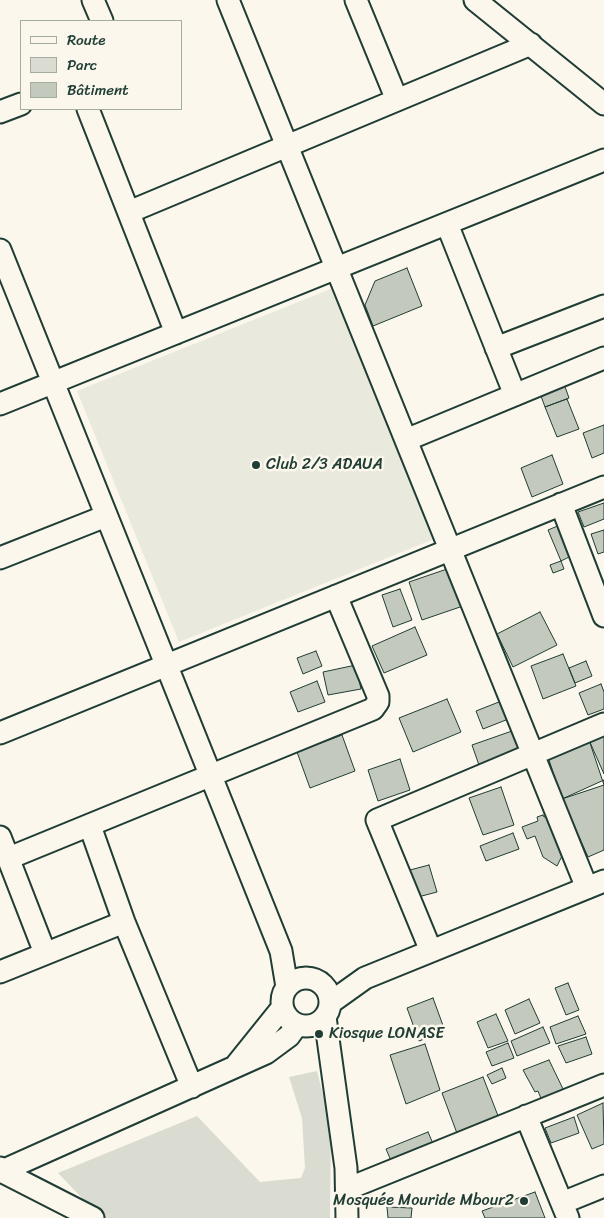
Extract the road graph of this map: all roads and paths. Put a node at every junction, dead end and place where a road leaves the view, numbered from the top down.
1 (93, 0) edge
2 (228, 0) edge
3 (356, 0) edge
4 (476, 0) edge
5 (102, 20) edge
6 (531, 44) junction
7 (397, 100) junction
8 (20, 104) edge
9 (604, 104) edge
10 (88, 110) edge
11 (0, 112) edge
12 (287, 146) junction
13 (604, 160) edge
14 (128, 212) junction
15 (447, 224) junction
16 (0, 250) edge
17 (336, 268) junction
18 (604, 306) edge
19 (176, 333) junction
20 (496, 348) junction
21 (604, 358) edge
22 (53, 383) junction
23 (515, 395) junction
24 (0, 404) edge
25 (406, 440) junction
26 (604, 487) edge
27 (561, 504) junction
28 (106, 516) junction
29 (450, 550) junction
30 (0, 558) edge
31 (336, 596) junction
32 (604, 616) edge
33 (166, 665) junction
34 (604, 724) edge
35 (0, 733) edge
36 (533, 754) junction
37 (211, 777) junction
38 (90, 826) junction
39 (0, 837) edge
40 (9, 858) junction
41 (596, 885) edge
42 (124, 922) junction
43 (281, 951) junction
44 (430, 952) junction
45 (45, 954) junction
46 (0, 972) edge
47 (365, 978) junction
48 (314, 980) junction
49 (287, 987) junction
50 (282, 1008) junction
51 (328, 1010) junction
52 (301, 1025) junction
53 (332, 1056) junction
54 (232, 1070) junction
55 (604, 1085) edge
56 (192, 1087) junction
57 (526, 1116) junction
58 (0, 1170) edge
59 (604, 1186) edge
60 (347, 1189) junction
61 (565, 1210) edge
62 (93, 1218) edge
63 (347, 1218) edge

1 - 5 street
2 - 12 street
3 - 7 street
4 - 6 street
6 - 7 street
6 - 9 street
7 - 12 street
8 - 11 street
10 - 14 street
12 - 14 street
12 - 17 street
13 - 15 street
14 - 19 street
15 - 17 street
15 - 20 street
16 - 22 street
17 - 19 street
17 - 25 street
18 - 20 street
19 - 22 street
20 - 23 street
21 - 23 street
22 - 24 street
22 - 28 street
23 - 25 street
25 - 29 street
26 - 27 street
27 - 29 street
27 - 32 street
28 - 30 street
28 - 33 street
29 - 31 street
29 - 36 street
31 - 33 street
31 - 37 street
33 - 35 street
33 - 37 street
34 - 36 street
36 - 41 street
36 - 44 street
37 - 38 street
37 - 43 street
38 - 40 street
38 - 42 street
39 - 40 street
40 - 45 street
41 - 44 street
42 - 45 street
42 - 56 street
43 - 48 street
43 - 49 street
44 - 47 street
45 - 46 street
47 - 48 street
47 - 51 street
48 - 49 street
48 - 51 street
49 - 50 street
50 - 52 street
50 - 54 street
51 - 52 street
51 - 53 street
52 - 53 street
52 - 54 street
53 - 60 street
54 - 56 street
55 - 57 street
56 - 58 street
57 - 60 street
57 - 61 street
58 - 62 street
59 - 61 street
60 - 63 street

